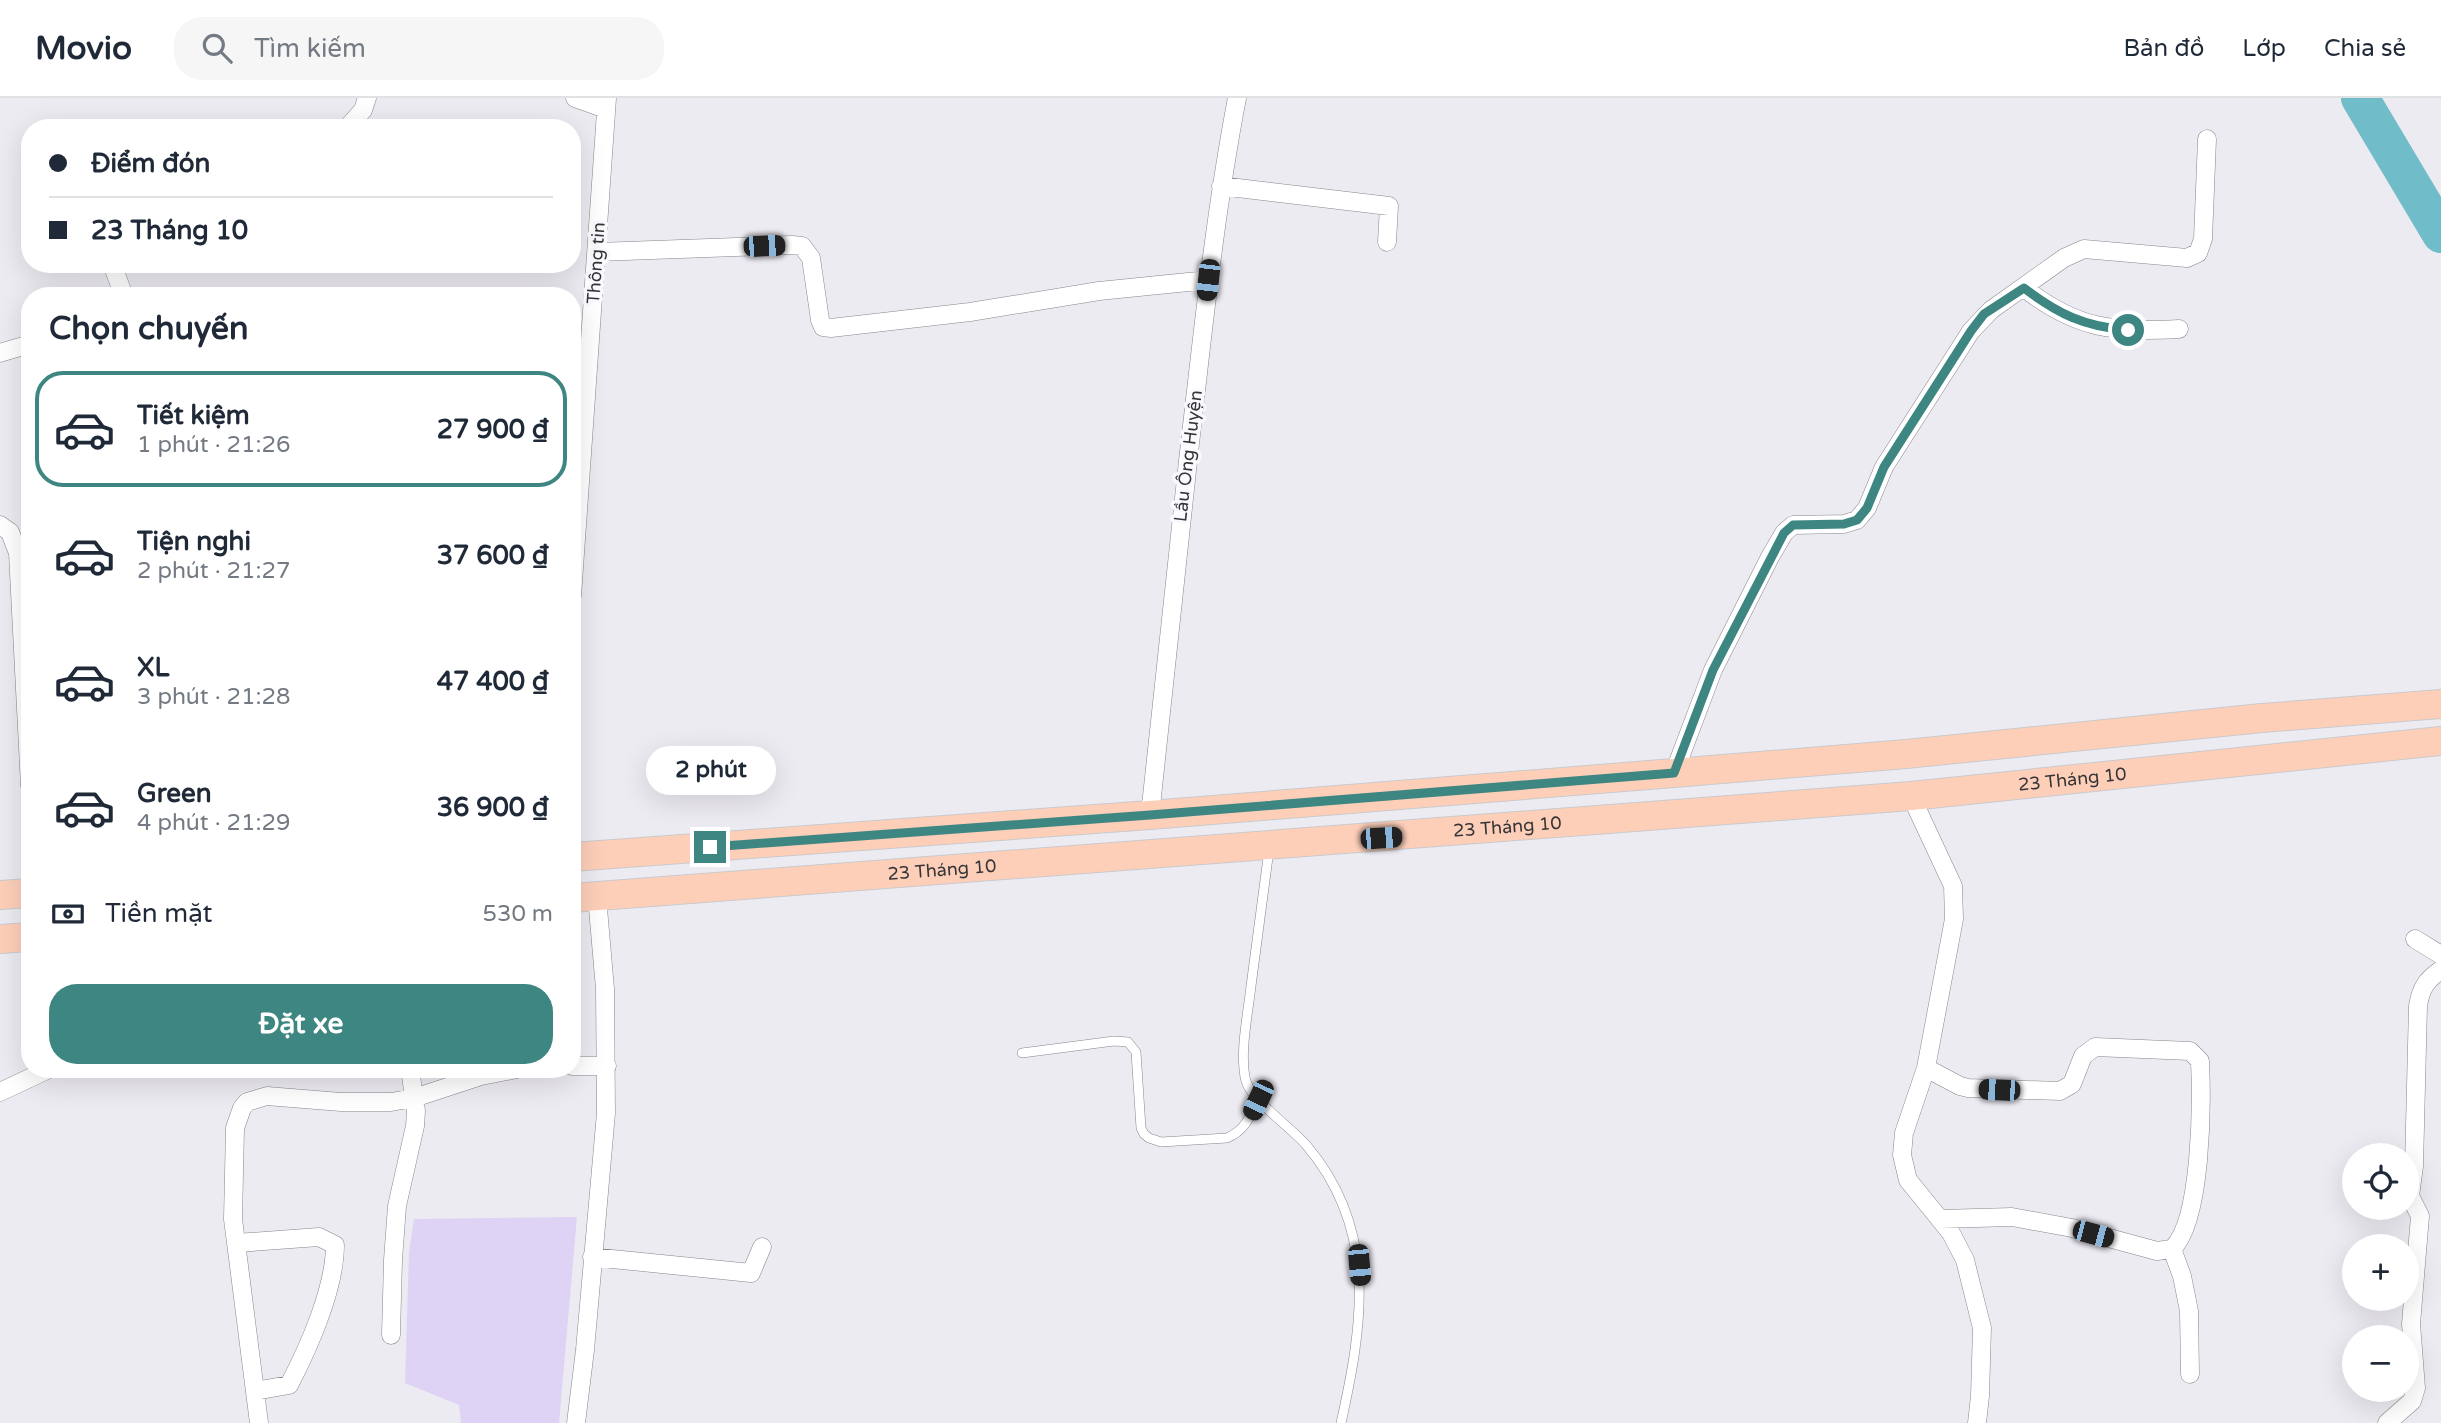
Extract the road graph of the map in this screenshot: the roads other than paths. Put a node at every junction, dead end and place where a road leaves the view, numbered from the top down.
1 (367, 98) edge
2 (575, 98) edge
3 (1237, 98) edge
4 (607, 103) edge
5 (356, 119) edge
6 (2207, 139) dead end
7 (1221, 186) junction
8 (1387, 242) dead end
9 (597, 252) junction
10 (1208, 280) junction
11 (2024, 288) junction
12 (2179, 330) dead end
13 (21, 347) edge
14 (0, 353) edge
15 (581, 454) edge
16 (0, 525) edge
17 (21, 611) edge
18 (2441, 704) edge
19 (2441, 741) edge
20 (1906, 754) junction
21 (1674, 773) junction
22 (1911, 796) junction
23 (1150, 815) junction
24 (1269, 847) junction
25 (581, 856) edge
26 (21, 894) edge
27 (0, 895) edge
28 (585, 898) edge
29 (21, 938) edge
30 (0, 939) edge
31 (2415, 939) dead end
32 (2441, 955) edge
33 (2441, 970) edge
34 (1022, 1053) dead end
35 (581, 1066) edge
36 (607, 1066) junction
37 (1926, 1068) junction
38 (30, 1078) edge
39 (411, 1078) edge
40 (478, 1078) edge
41 (0, 1092) edge
42 (414, 1098) junction
43 (1258, 1100) junction
44 (1940, 1219) junction
45 (237, 1243) junction
46 (762, 1248) dead end
47 (2172, 1249) junction
48 (592, 1257) junction
49 (391, 1335) dead end
50 (2190, 1374) dead end
51 (255, 1391) junction
52 (259, 1423) edge
53 (576, 1423) edge
54 (1341, 1423) edge
55 (1977, 1423) edge
56 (2387, 1423) edge

1 - 5 street
2 - 4 street
3 - 7 street, Lầu Ông Huyện
4 - 9 street, Thông tin
6 - 11 street
7 - 8 street
7 - 10 street, Lầu Ông Huyện
9 - 10 street
9 - 15 street, Thông tin
10 - 23 street, Lầu Ông Huyện
11 - 12 street
11 - 21 street
13 - 14 street
16 - 17 street
18 - 20 main road
19 - 22 main road, 23 Tháng 10
20 - 21 main road
20 - 22 main road
21 - 23 main road
22 - 24 main road, 23 Tháng 10
22 - 37 street
23 - 25 main road
24 - 28 main road, 23 Tháng 10
24 - 43 lane
26 - 27 main road
28 - 36 street
29 - 30 main road
31 - 32 street
33 - 56 street
34 - 43 lane
35 - 36 street
36 - 48 street
37 - 44 street
37 - 47 street
38 - 41 street
39 - 42 street
40 - 42 street
42 - 45 street
42 - 49 street
43 - 54 lane
44 - 47 street
44 - 55 street
45 - 51 street
45 - 51 street
46 - 48 street
47 - 50 street
48 - 53 street
51 - 52 street

